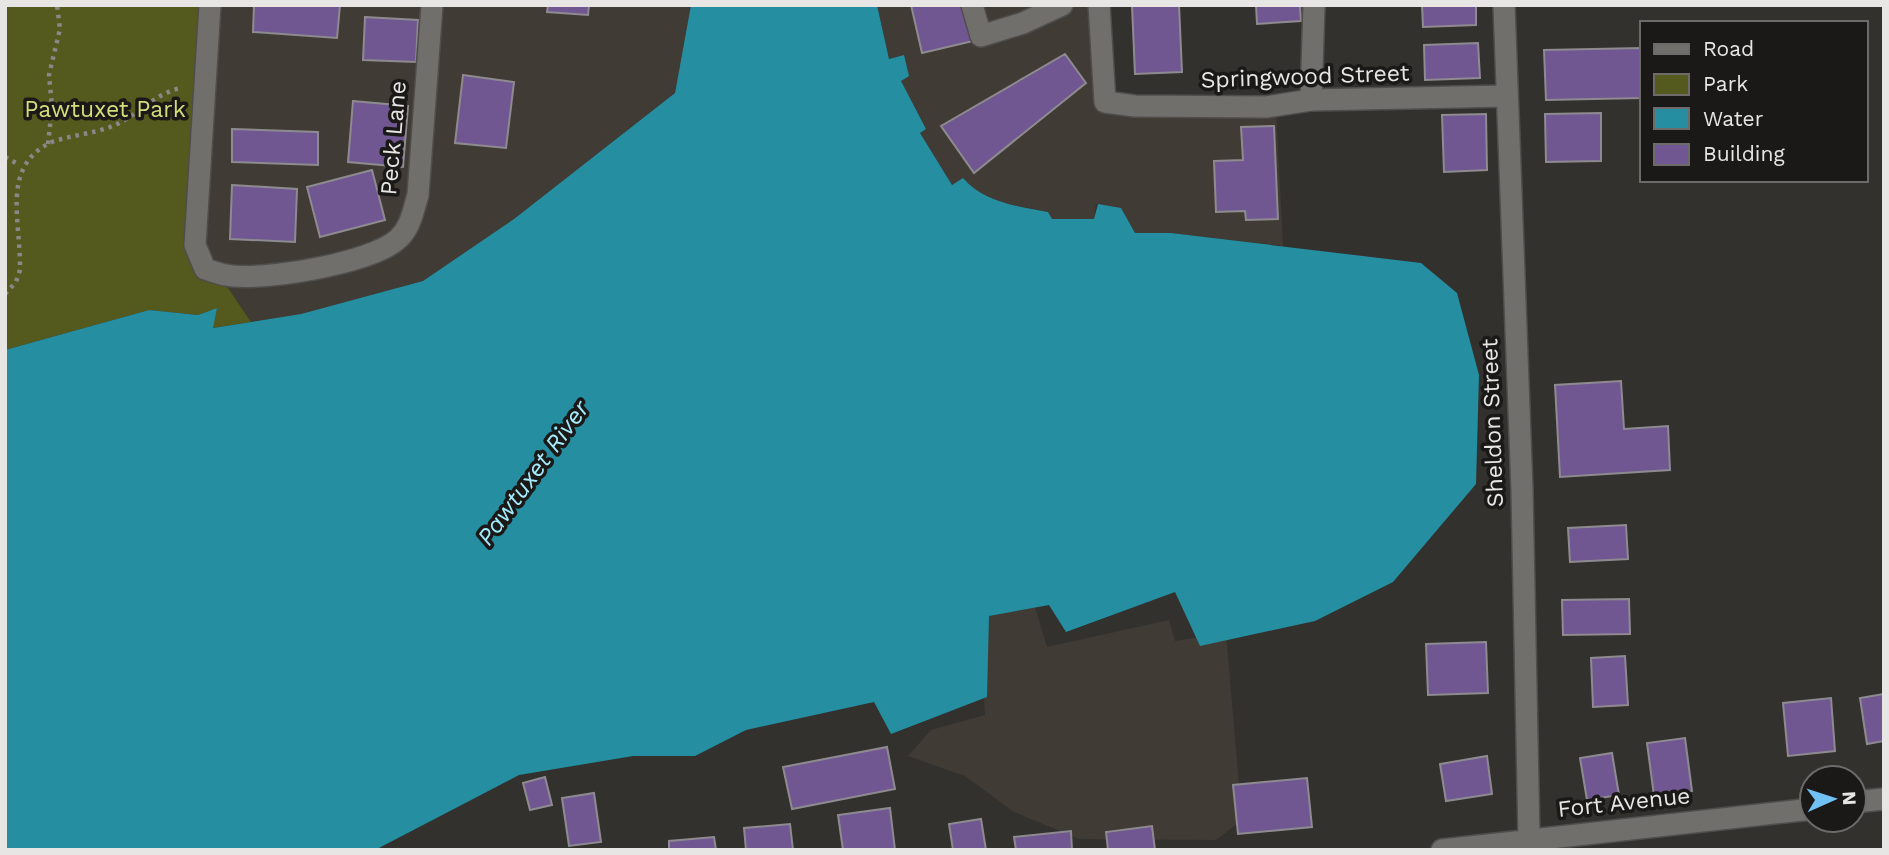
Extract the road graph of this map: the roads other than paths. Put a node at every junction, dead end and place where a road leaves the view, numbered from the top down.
1 (210, 5) edge
2 (432, 5) edge
3 (972, 5) edge
4 (1062, 5) edge
5 (1099, 5) edge
6 (1314, 5) edge
7 (1504, 5) edge
8 (1507, 96) junction
9 (1311, 100) junction
10 (1798, 810) edge
11 (1529, 838) junction
12 (1442, 850) edge

1 - 2 street, Peck Lane
3 - 4 street
5 - 9 street, Springwood Street
6 - 9 street
7 - 8 street, Sheldon Street
8 - 9 street, Springwood Street
8 - 11 street, Sheldon Street
10 - 11 street, Fort Avenue
11 - 12 street, Fort Avenue

